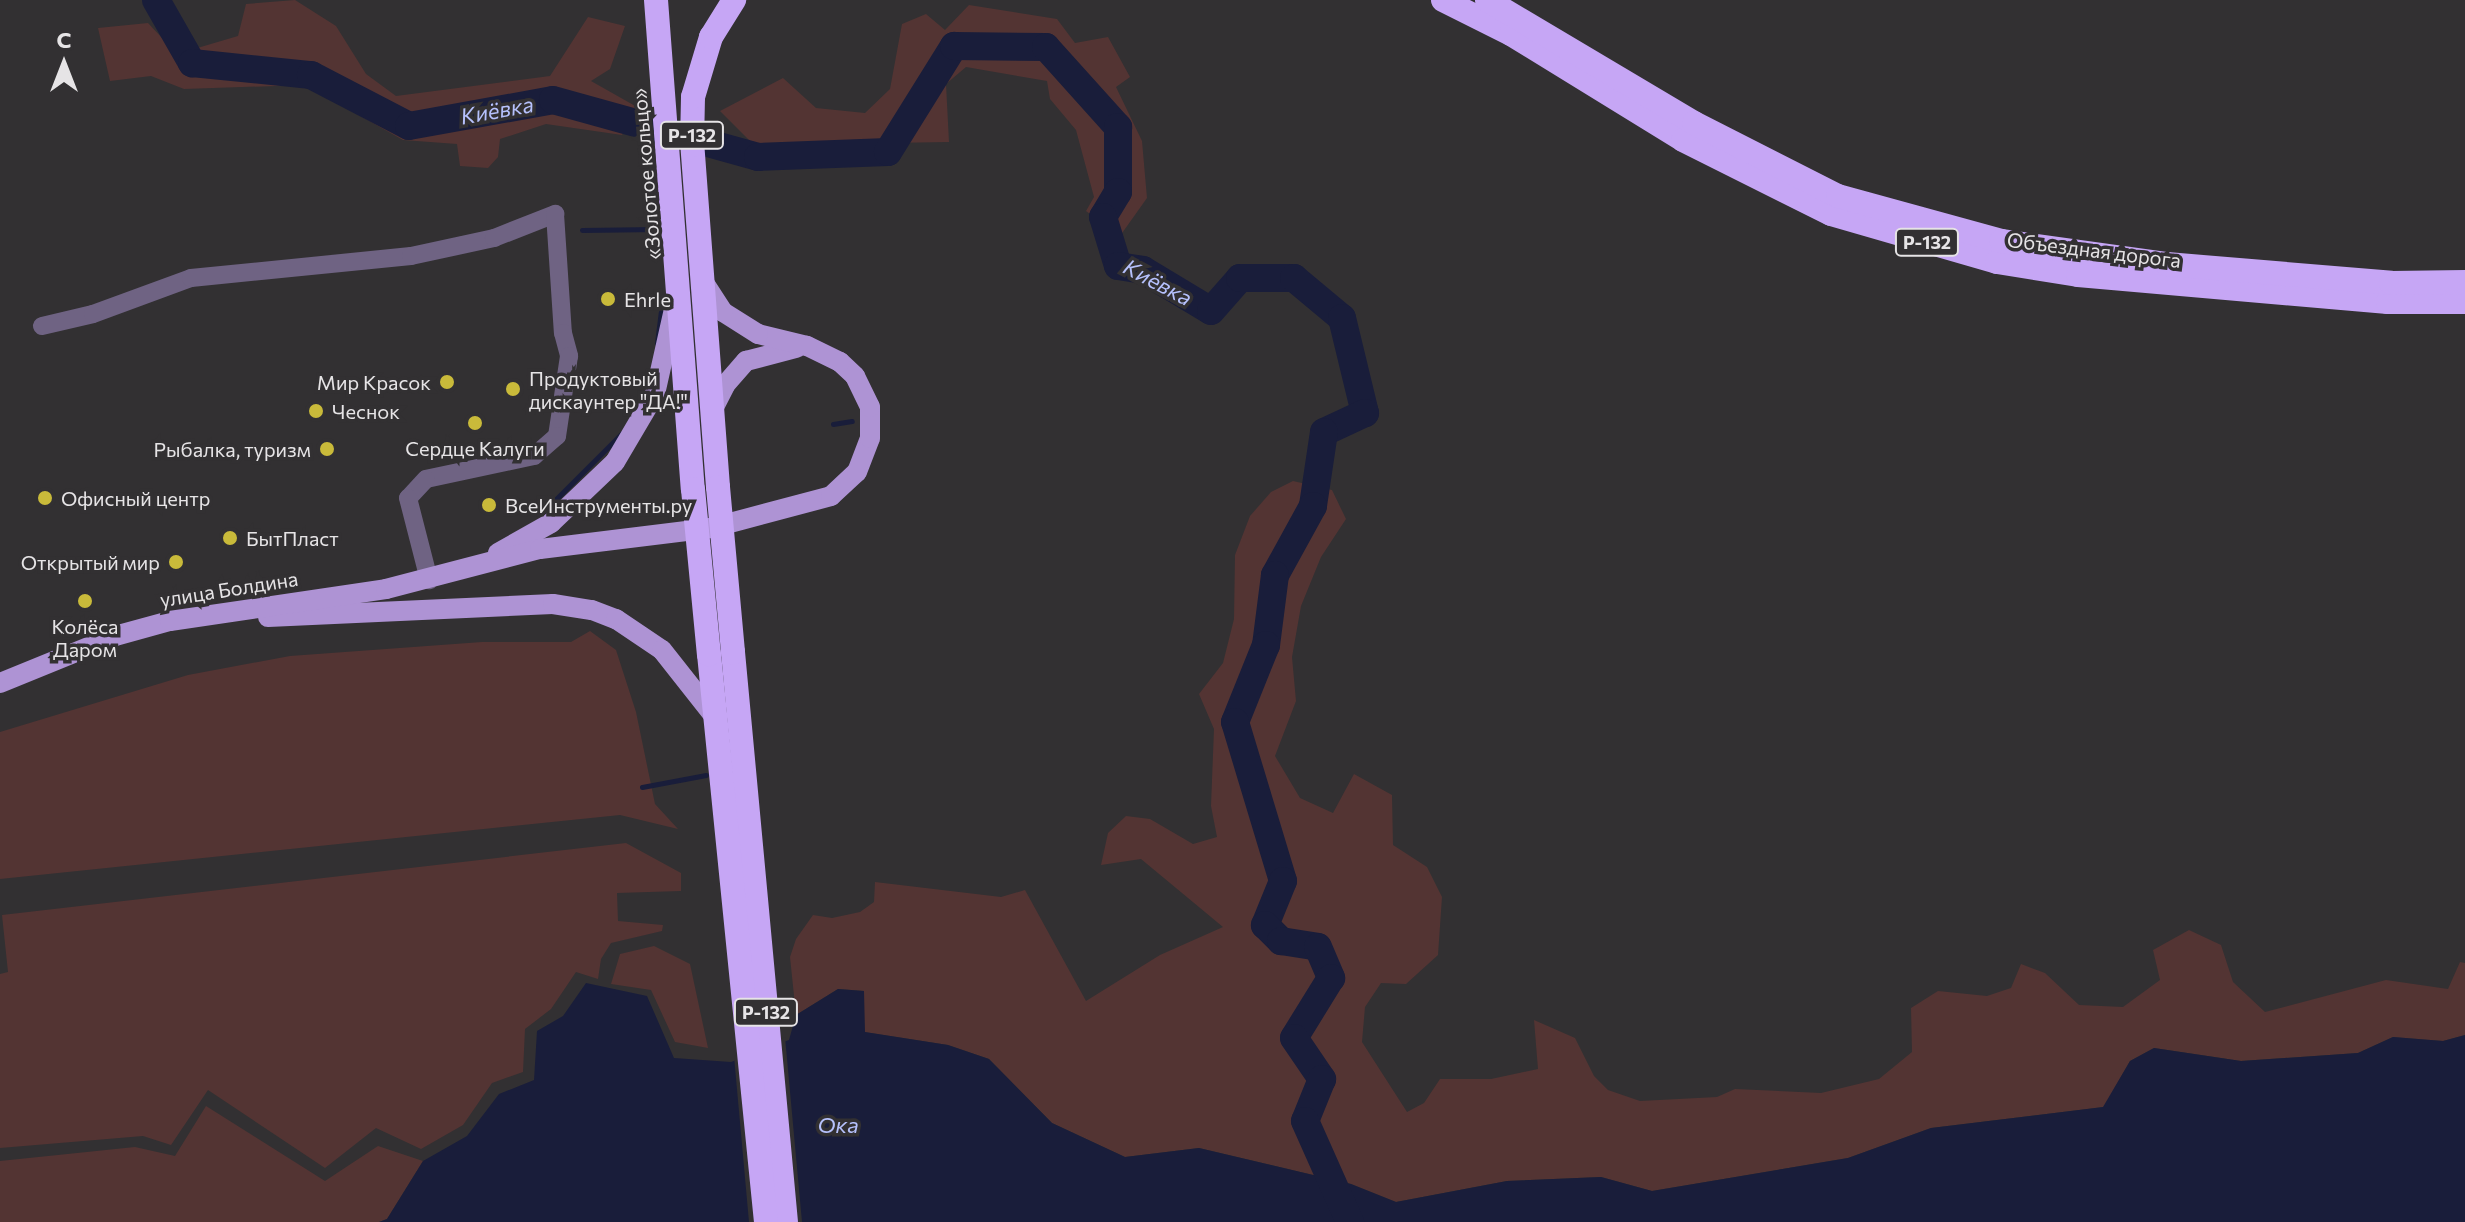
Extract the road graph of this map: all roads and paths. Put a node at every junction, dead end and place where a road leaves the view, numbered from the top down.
1 (656, 0) edge
2 (734, 0) edge
3 (1443, 0) edge
4 (1487, 0) edge
5 (690, 280) junction
6 (2465, 282) edge
7 (2465, 302) edge
8 (42, 326) dead end
9 (807, 346) junction
10 (711, 413) junction
11 (473, 568) junction
12 (429, 580) junction
13 (232, 613) junction
14 (721, 653) junction
15 (0, 683) edge
16 (715, 717) junction
17 (736, 804) junction
18 (766, 1222) edge
19 (786, 1222) edge

1 - 5 highway, «Золотое кольцо» / Р-132
2 - 5 highway, «Золотое кольцо» / Р-132
3 - 7 highway, Объездная дорога / Р-132
4 - 6 highway, Объездная дорога / Р-132
5 - 9 main road
5 - 10 highway, Р-132
5 - 11 main road
5 - 14 highway, «Золотое кольцо» / Р-132, bridge
8 - 12 street
9 - 10 main road
9 - 11 main road
10 - 14 highway, Р-132, bridge
11 - 12 main road, улица Болдина
12 - 13 main road, улица Болдина
13 - 15 main road, улица Болдина
13 - 16 main road
14 - 16 highway, Р-132
14 - 17 highway, Р-132
16 - 17 highway, Р-132
17 - 18 highway, Р-132
17 - 19 highway, Р-132

